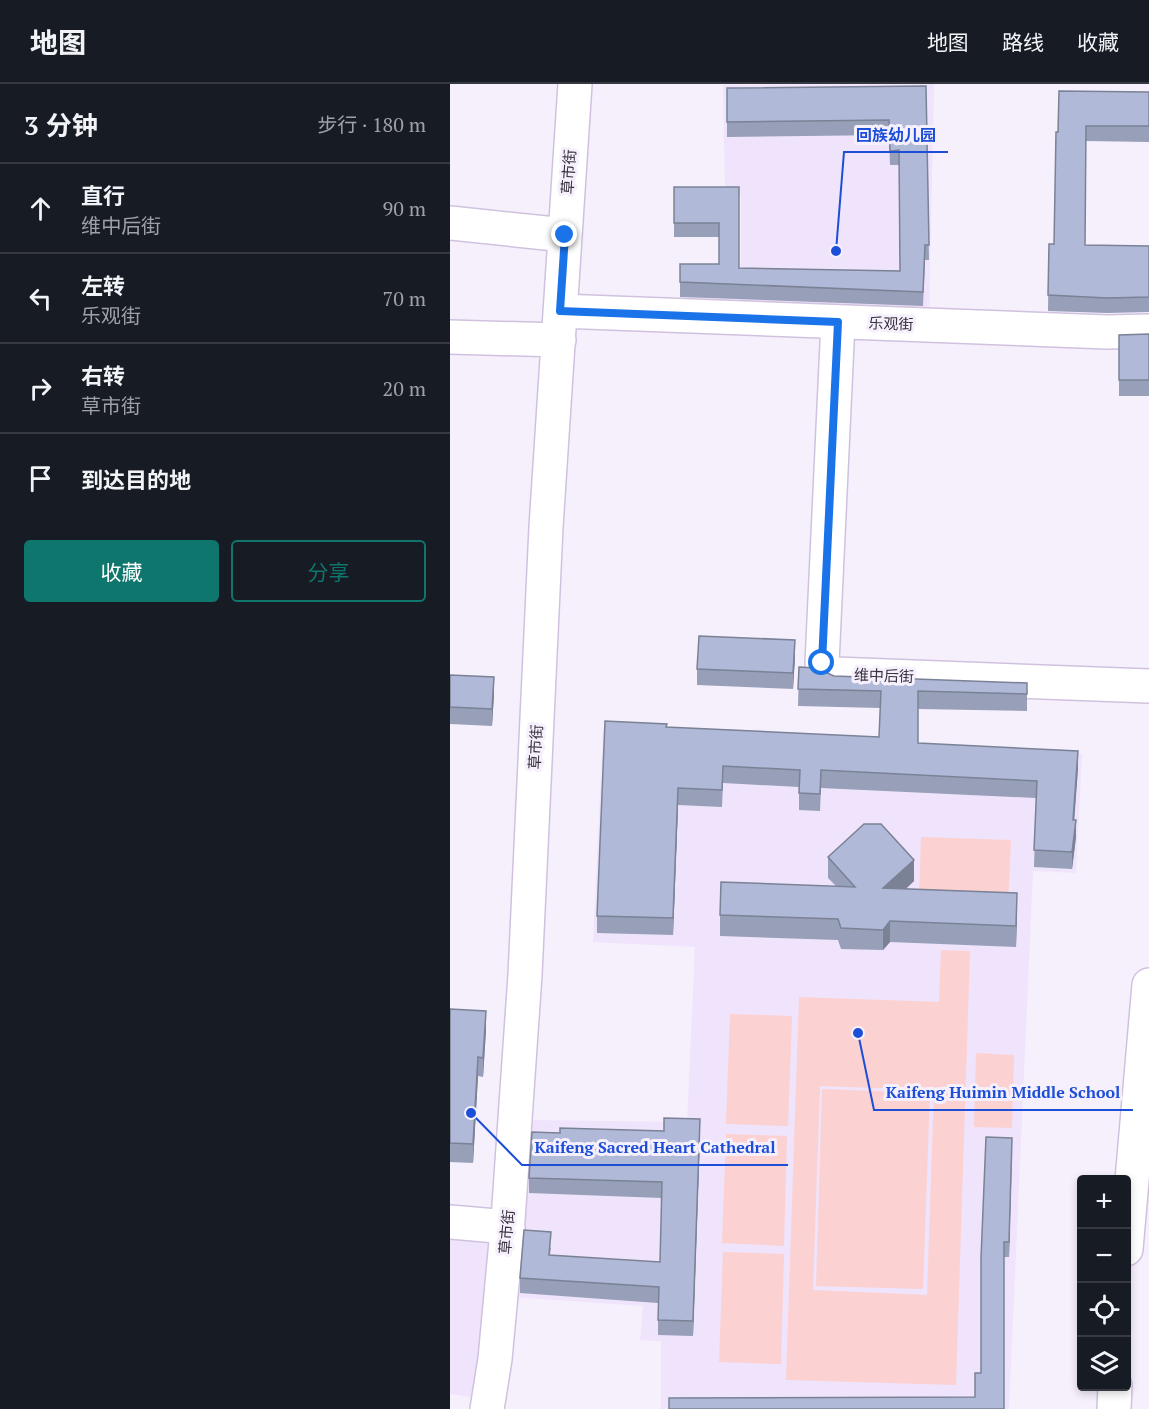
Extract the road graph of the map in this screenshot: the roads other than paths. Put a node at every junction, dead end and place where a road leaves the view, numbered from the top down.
1 (575, 84) edge
2 (450, 223) edge
3 (565, 235) junction
4 (838, 322) junction
5 (560, 325) junction
6 (1149, 331) edge
7 (450, 337) edge
8 (1149, 686) edge
9 (1149, 985) edge
10 (450, 1222) edge
11 (508, 1227) junction
12 (1128, 1229) edge
13 (1116, 1391) edge
14 (487, 1409) edge
15 (1114, 1409) edge

1 - 3 street, 草市街
2 - 3 street
3 - 5 street, 草市街
4 - 5 street, 乐观街
4 - 6 street, 乐观街
4 - 8 street, 维中后街
5 - 7 street, 乐观街
5 - 11 street, 草市街
9 - 12 street
10 - 11 street
11 - 14 street, 草市街
13 - 15 street

